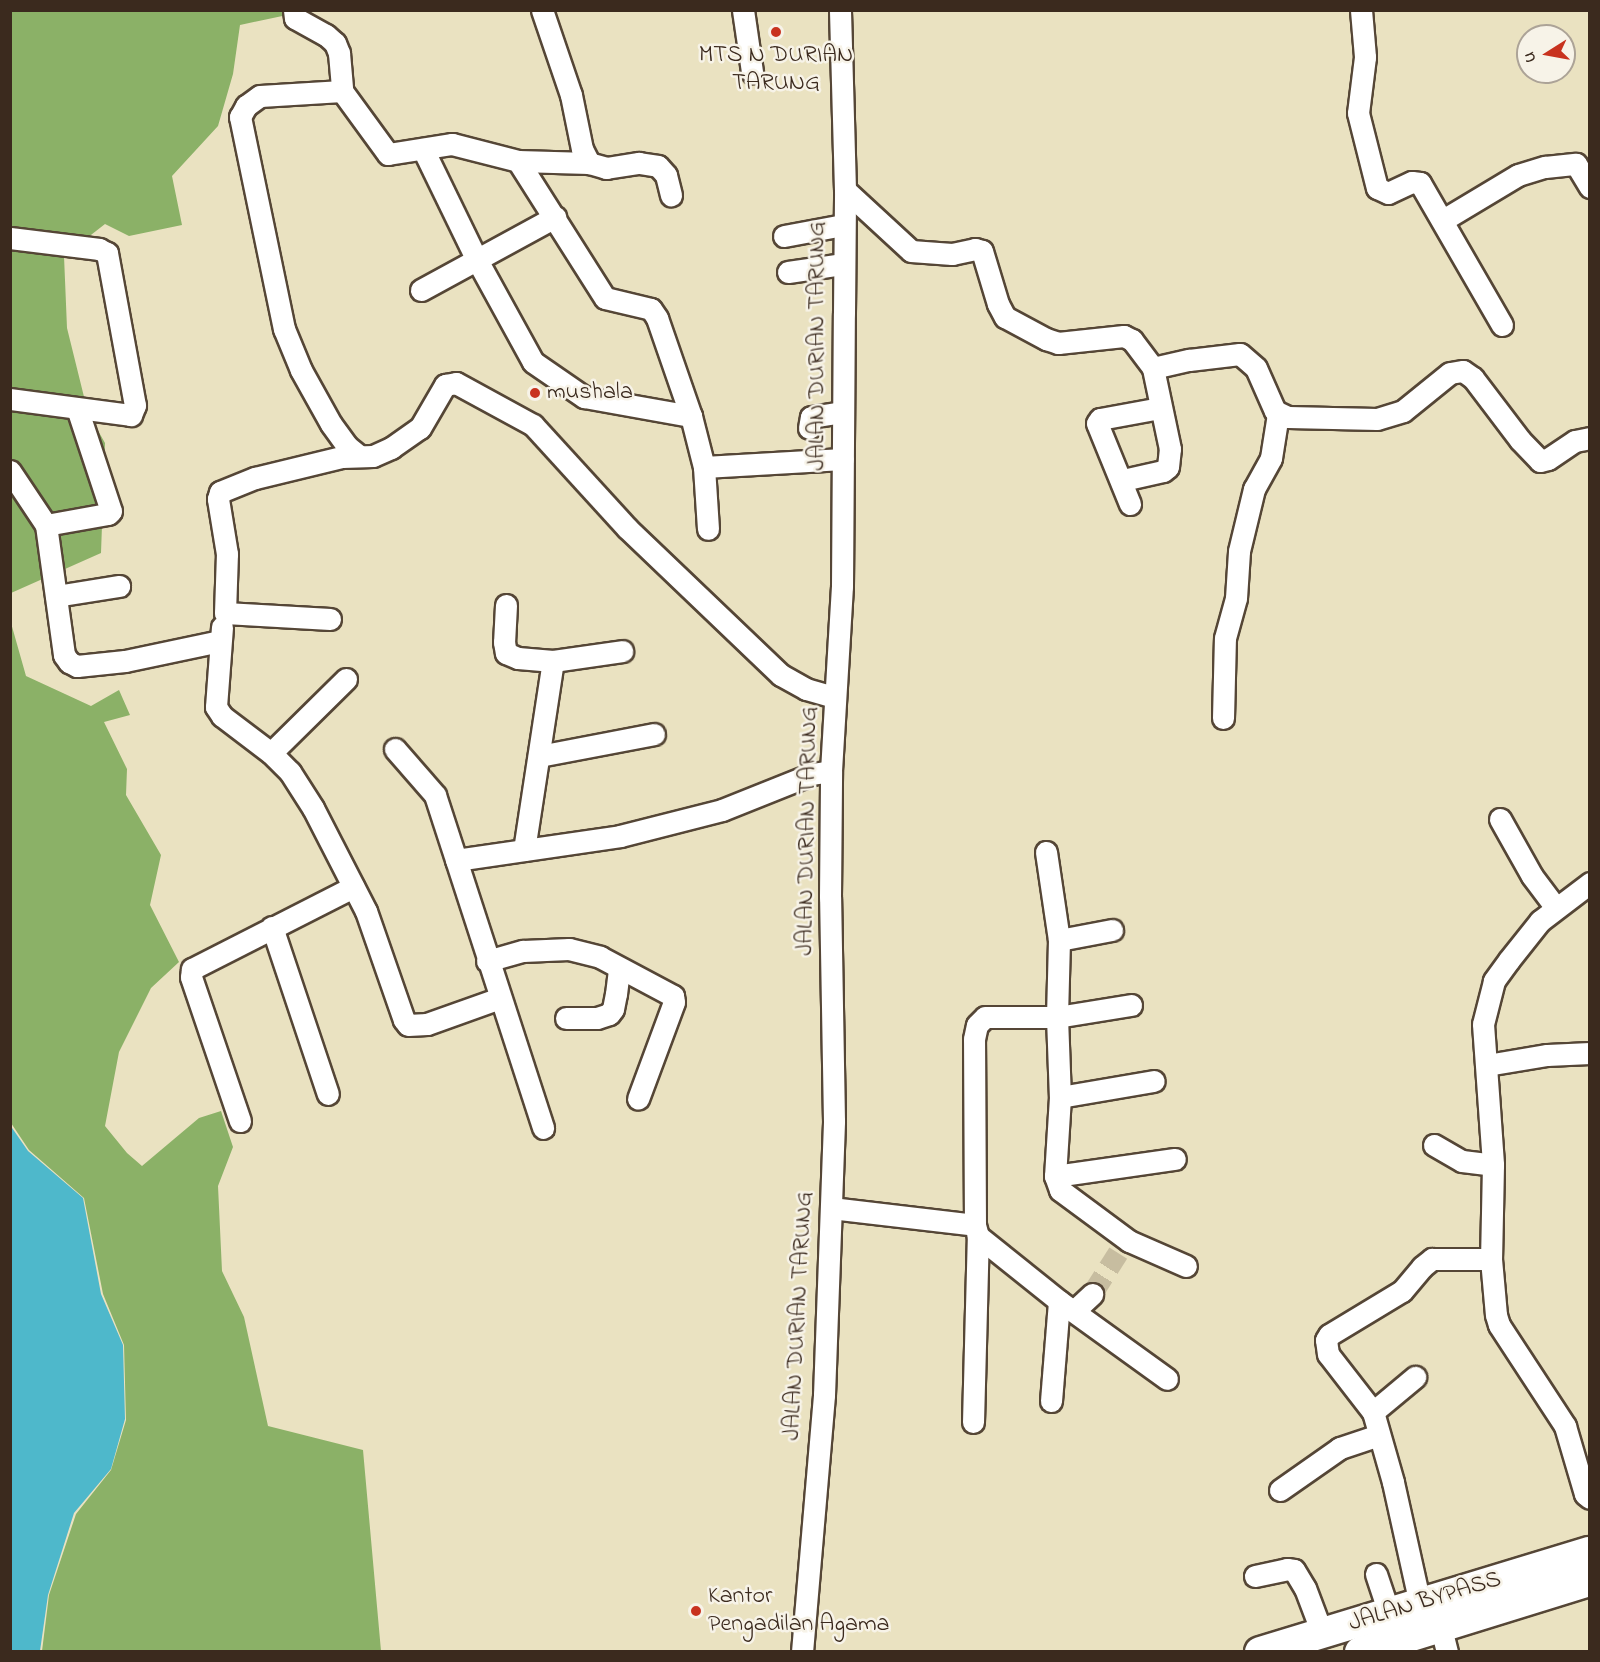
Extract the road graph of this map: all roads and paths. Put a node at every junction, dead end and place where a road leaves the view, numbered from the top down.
1 (294, 10) edge
2 (542, 10) edge
3 (743, 10) edge
4 (840, 10) edge
5 (1361, 10) edge
6 (752, 72) dead end
7 (342, 91) junction
8 (423, 149) junction
9 (518, 161) junction
10 (589, 163) junction
11 (1590, 187) edge
12 (845, 190) junction
13 (671, 195) dead end
14 (555, 217) junction
15 (1443, 220) junction
16 (843, 225) junction
17 (784, 236) dead end
18 (10, 238) edge
19 (477, 260) junction
20 (843, 264) junction
21 (788, 272) dead end
22 (422, 290) dead end
23 (1502, 325) dead end
24 (1153, 368) junction
25 (10, 399) edge
26 (77, 408) junction
27 (1160, 408) junction
28 (842, 412) junction
29 (1278, 414) junction
30 (691, 416) junction
31 (809, 428) dead end
32 (1590, 438) edge
33 (358, 455) junction
34 (843, 459) junction
35 (704, 467) junction
36 (10, 471) edge
37 (1123, 480) junction
38 (1130, 504) dead end
39 (46, 525) junction
40 (708, 529) dead end
41 (119, 586) dead end
42 (56, 596) junction
43 (506, 605) dead end
44 (225, 613) junction
45 (330, 619) dead end
46 (220, 641) junction
47 (622, 651) dead end
48 (553, 661) junction
49 (346, 679) dead end
50 (834, 698) junction
51 (1223, 718) dead end
52 (654, 734) dead end
53 (395, 749) dead end
54 (272, 753) junction
55 (539, 756) junction
56 (831, 771) junction
57 (1500, 819) dead end
58 (524, 850) junction
59 (1046, 852) dead end
60 (456, 860) junction
61 (1590, 883) edge
62 (353, 886) junction
63 (1556, 908) junction
64 (272, 927) junction
65 (1112, 930) dead end
66 (1059, 940) junction
67 (487, 961) junction
68 (619, 968) junction
69 (500, 998) junction
70 (1131, 1005) dead end
71 (1058, 1017) junction
72 (566, 1018) dead end
73 (1590, 1053) edge
74 (1487, 1065) junction
75 (1154, 1081) dead end
76 (328, 1094) dead end
77 (1060, 1097) junction
78 (638, 1099) dead end
79 (240, 1121) dead end
80 (543, 1128) dead end
81 (1434, 1145) dead end
82 (1175, 1159) dead end
83 (1493, 1165) junction
84 (1055, 1176) junction
85 (831, 1208) junction
86 (976, 1230) junction
87 (1491, 1259) junction
88 (1186, 1266) dead end
89 (1092, 1294) tunnel mouth
90 (1066, 1306) junction
91 (1415, 1377) dead end
92 (1167, 1379) dead end
93 (1051, 1401) dead end
94 (1373, 1412) junction
95 (973, 1422) dead end
96 (1379, 1435) junction
97 (1280, 1490) dead end
98 (1590, 1498) edge
99 (1590, 1552) edge
100 (1376, 1574) dead end
101 (1255, 1576) dead end
102 (1590, 1581) edge
103 (1420, 1604) junction
104 (1389, 1613) junction
105 (1322, 1632) junction
106 (1444, 1640) edge
107 (1264, 1651) edge
108 (802, 1652) edge
109 (1360, 1652) edge

1 - 7 street
2 - 10 street
3 - 6 street
4 - 12 street, JALAN DURIAN TARUNG
5 - 15 street
7 - 8 street
7 - 33 street
8 - 9 street
8 - 19 street
9 - 10 street
9 - 14 street
10 - 13 street
11 - 15 street
12 - 16 street, JALAN DURIAN TARUNG
12 - 24 street
14 - 19 street
14 - 30 street
15 - 23 street
16 - 17 street
16 - 20 street, JALAN DURIAN TARUNG
18 - 26 street
19 - 22 street
19 - 30 street
20 - 21 street
20 - 28 street, JALAN DURIAN TARUNG
24 - 27 street
24 - 29 street
25 - 26 street
26 - 39 street
27 - 37 street
27 - 37 street
28 - 31 street
28 - 34 street, JALAN DURIAN TARUNG
29 - 32 street
29 - 51 street
30 - 35 street
33 - 44 street
33 - 50 street
34 - 35 street
34 - 50 street, JALAN DURIAN TARUNG
35 - 40 street
36 - 39 street
37 - 38 street
39 - 42 street
41 - 42 street
42 - 46 street
43 - 48 street
44 - 45 street
44 - 46 street
46 - 54 street
47 - 48 street
48 - 55 street
49 - 54 street
50 - 56 street, JALAN DURIAN TARUNG
52 - 55 street
53 - 60 street
54 - 62 street
55 - 58 street
56 - 58 street
56 - 85 street, JALAN DURIAN TARUNG
57 - 63 street
58 - 60 street
59 - 66 street
60 - 67 street
61 - 63 street
62 - 64 street
62 - 69 street
63 - 74 street
64 - 76 street
64 - 79 street
65 - 66 street
66 - 71 street
67 - 68 street
67 - 69 street
68 - 72 street
68 - 78 street
69 - 80 street
70 - 71 street
71 - 77 street
71 - 86 street
73 - 74 street
74 - 83 street
75 - 77 street
77 - 84 street
81 - 83 street
82 - 84 street
83 - 87 street
84 - 88 street
85 - 86 street
85 - 108 street, JALAN DURIAN TARUNG
86 - 90 street
86 - 95 street
87 - 94 street
87 - 98 street
89 - 90 street
90 - 92 street
90 - 93 street
91 - 94 street
94 - 96 street
96 - 97 street
96 - 103 street
99 - 103 highway, JALAN BYPASS
100 - 104 street
101 - 105 street
102 - 106 highway
103 - 104 highway, JALAN BYPASS
104 - 105 highway, JALAN BYPASS
105 - 107 highway, JALAN BYPASS
106 - 109 highway

